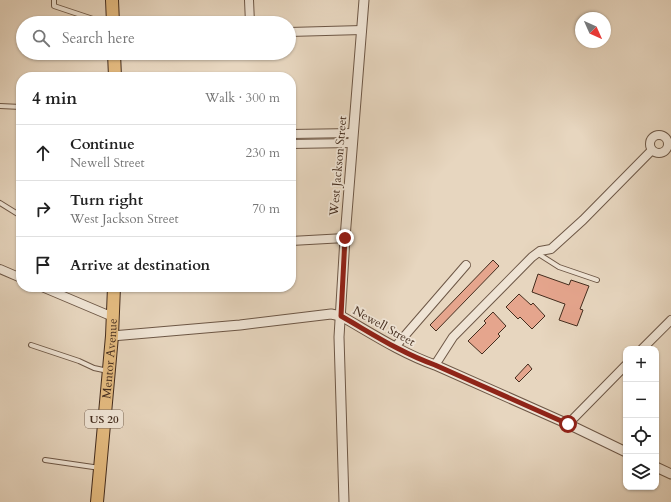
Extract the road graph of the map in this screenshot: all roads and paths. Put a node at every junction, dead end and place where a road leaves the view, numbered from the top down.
1 (54, 0) edge
2 (112, 0) edge
3 (249, 0) edge
4 (364, 0) edge
5 (84, 16) edge
6 (113, 16) edge
7 (250, 16) edge
8 (362, 30) junction
9 (296, 32) edge
10 (114, 60) edge
11 (115, 72) edge
12 (0, 106) edge
13 (16, 107) edge
14 (353, 133) junction
15 (296, 134) edge
16 (352, 143) junction
17 (296, 144) edge
18 (652, 150) dead end
19 (0, 203) edge
20 (16, 213) edge
21 (345, 238) junction
22 (296, 241) edge
23 (538, 253) junction
24 (466, 265) dead end
25 (0, 269) edge
26 (16, 276) edge
27 (597, 280) dead end
28 (54, 292) edge
29 (114, 292) edge
30 (341, 316) junction
31 (113, 317) junction
32 (671, 320) edge
33 (112, 336) junction
34 (31, 346) dead end
35 (645, 346) edge
36 (395, 347) junction
37 (435, 365) junction
38 (623, 368) edge
39 (109, 371) junction
40 (568, 424) junction
41 (623, 451) edge
42 (45, 460) dead end
43 (100, 468) junction
44 (659, 468) edge
45 (671, 474) edge
46 (97, 502) edge
47 (344, 502) edge

1 - 5 lane
2 - 6 main road
3 - 7 street
4 - 8 street, West Jackson Street
8 - 9 street
8 - 14 street, West Jackson Street
10 - 11 main road
12 - 13 lane
14 - 15 street
14 - 16 street, West Jackson Street
16 - 17 street
16 - 21 street, West Jackson Street
18 - 23 street
19 - 20 lane
21 - 22 street
21 - 30 street, West Jackson Street
23 - 27 lane
23 - 37 street
24 - 36 street
25 - 26 street
28 - 31 street
29 - 31 main road, Mentor Avenue / US 20
30 - 33 street, Newell Street
30 - 36 street, Newell Street
30 - 47 street, West Jackson Street
31 - 33 main road, Mentor Avenue / US 20
32 - 35 street
33 - 39 main road, Mentor Avenue / US 20
34 - 39 lane
36 - 37 street, Newell Street
37 - 40 street, Newell Street
38 - 40 street
39 - 43 main road, Mentor Avenue / US 20
40 - 41 street, Newell Street
42 - 43 lane
43 - 46 main road, Mentor Avenue / US 20
44 - 45 street

